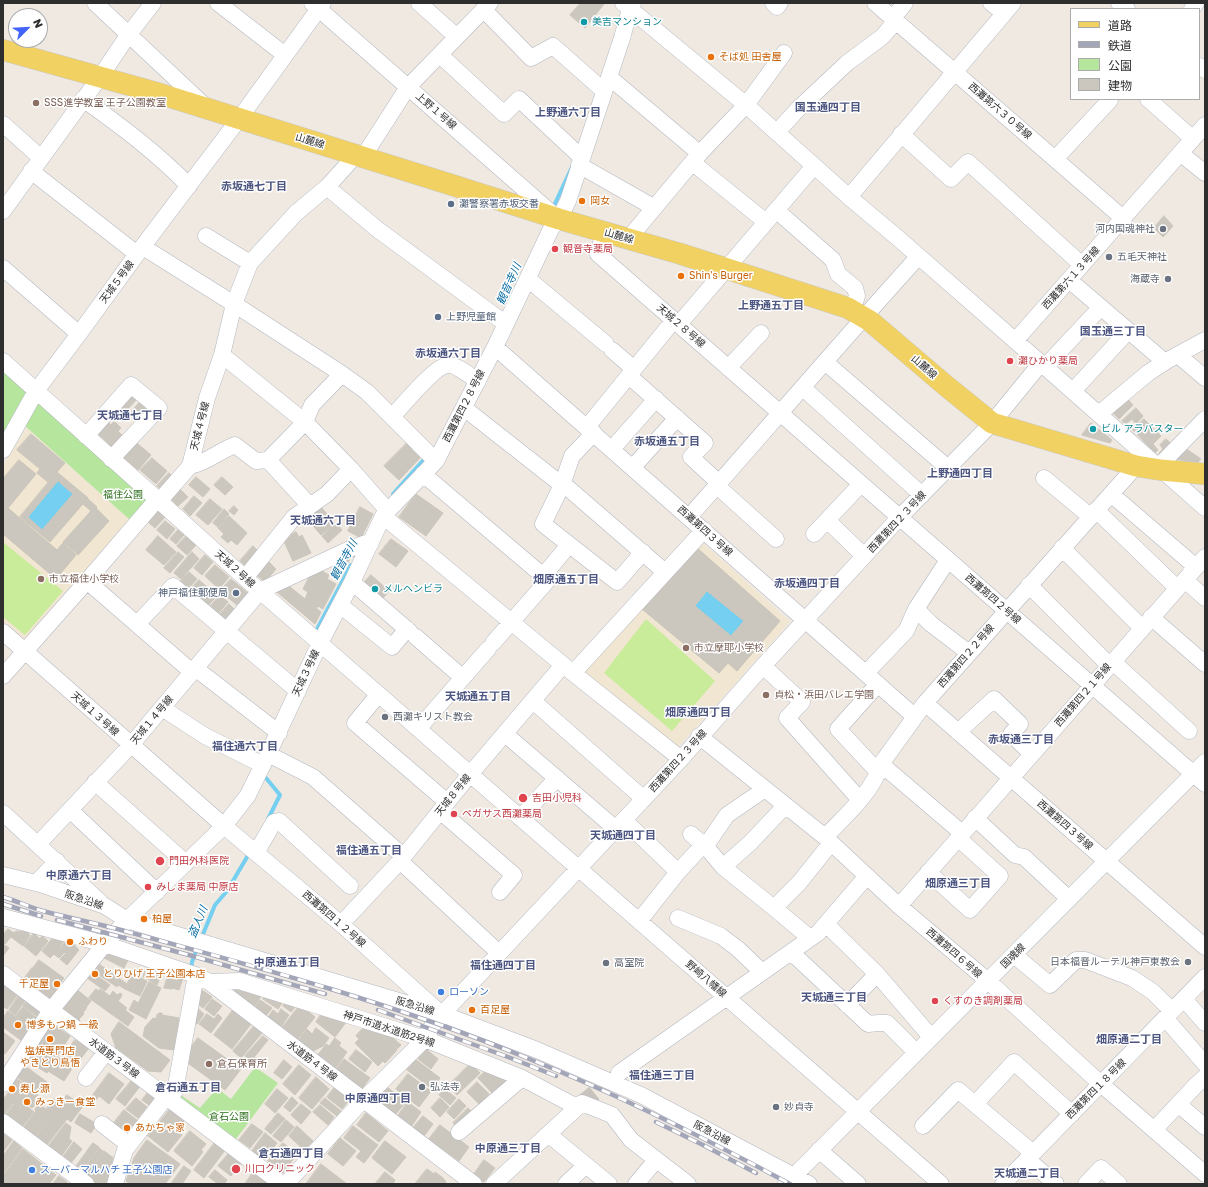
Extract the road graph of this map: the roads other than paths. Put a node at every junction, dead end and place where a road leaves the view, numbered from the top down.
1 (95, 3) edge
2 (153, 3) edge
3 (218, 3) edge
4 (419, 3) edge
5 (773, 3) edge
6 (780, 3) edge
7 (876, 3) edge
8 (904, 3) edge
9 (991, 3) edge
10 (318, 5) edge
11 (629, 5) edge
12 (487, 6) edge
13 (1008, 8) edge
14 (895, 19) junction
15 (129, 34) junction
16 (457, 37) junction
17 (3, 50) edge
18 (784, 53) dead end
19 (285, 55) junction
20 (440, 55) junction
21 (954, 71) junction
22 (100, 77) junction
23 (602, 85) junction
24 (408, 87) junction
25 (83, 100) junction
26 (1110, 100) edge
27 (1149, 100) edge
28 (746, 105) junction
29 (208, 109) junction
30 (239, 119) junction
31 (3, 124) edge
32 (1205, 125) edge
33 (777, 132) junction
34 (901, 134) junction
35 (1193, 139) junction
36 (692, 147) dead end
37 (1180, 153) junction
38 (360, 156) junction
39 (578, 156) junction
40 (41, 158) junction
41 (1055, 159) junction
42 (693, 163) junction
43 (814, 166) junction
44 (31, 171) junction
45 (1205, 174) edge
46 (189, 186) junction
47 (327, 187) junction
48 (849, 197) junction
49 (654, 207) junction
50 (3, 211) edge
51 (555, 216) junction
52 (771, 216) junction
53 (1124, 219) junction
54 (604, 232) junction
55 (206, 236) dead end
56 (629, 238) junction
57 (140, 251) junction
58 (918, 257) junction
59 (250, 264) junction
60 (1082, 265) junction
61 (3, 268) edge
62 (726, 269) junction
63 (528, 279) junction
64 (1069, 280) junction
65 (234, 304) junction
66 (1100, 308) junction
67 (856, 313) junction
68 (502, 321) junction
69 (676, 322) junction
70 (1128, 331) junction
71 (761, 333) dead end
72 (79, 334) junction
73 (1205, 340) edge
74 (1015, 341) junction
75 (495, 347) junction
76 (222, 355) junction
77 (1171, 359) junction
78 (3, 361) edge
79 (825, 362) junction
80 (1043, 365) junction
81 (728, 368) junction
82 (632, 372) junction
83 (342, 374) junction
84 (473, 378) junction
85 (1205, 378) edge
86 (803, 388) junction
87 (36, 391) junction
88 (1073, 391) junction
89 (656, 399) junction
90 (464, 408) junction
91 (781, 414) junction
92 (1099, 414) junction
93 (392, 417) junction
94 (677, 418) junction
95 (1205, 418) edge
96 (305, 422) junction
97 (992, 423) junction
98 (590, 430) junction
99 (86, 436) junction
100 (612, 449) junction
101 (3, 450) edge
102 (432, 457) junction
103 (111, 459) junction
104 (268, 460) junction
105 (190, 466) junction
106 (1136, 466) junction
107 (633, 468) junction
108 (948, 468) junction
109 (351, 469) junction
110 (1160, 469) junction
111 (423, 474) junction
112 (1205, 474) edge
113 (1044, 478) dead end
114 (718, 484) junction
115 (861, 484) junction
116 (565, 487) junction
117 (1111, 494) junction
118 (922, 495) junction
119 (157, 500) junction
120 (310, 506) junction
121 (1205, 508) edge
122 (384, 509) junction
123 (1093, 513) junction
124 (689, 517) junction
125 (899, 518) junction
126 (827, 520) junction
127 (704, 530) junction
128 (814, 534) dead end
129 (776, 539) dead end
130 (368, 543) junction
131 (569, 544) junction
132 (1062, 548) junction
133 (643, 552) junction
134 (864, 556) junction
135 (948, 560) junction
136 (1200, 562) edge
137 (665, 572) junction
138 (543, 576) junction
139 (245, 578) junction
140 (87, 581) junction
141 (352, 582) junction
142 (1181, 584) junction
143 (1029, 585) junction
144 (260, 591) junction
145 (1205, 598) edge
146 (345, 608) dead end
147 (1006, 611) junction
148 (921, 614) dead end
149 (805, 620) junction
150 (512, 622) junction
151 (1147, 622) junction
152 (137, 624) junction
153 (227, 631) junction
154 (3, 632) edge
155 (411, 632) junction
156 (320, 643) junction
157 (24, 651) junction
158 (969, 653) junction
159 (1111, 663) junction
160 (1205, 664) edge
161 (763, 666) junction
162 (568, 669) junction
163 (194, 670) junction
164 (866, 674) junction
165 (3, 676) edge
166 (463, 678) junction
167 (878, 684) junction
168 (1092, 684) junction
169 (298, 691) junction
170 (378, 695) junction
171 (533, 701) junction
172 (925, 703) junction
173 (162, 708) junction
174 (914, 716) junction
175 (418, 729) junction
176 (1189, 731) dead end
177 (958, 732) junction
178 (279, 733) junction
179 (505, 734) junction
180 (699, 736) junction
181 (130, 745) junction
182 (1032, 754) junction
183 (681, 758) junction
184 (266, 759) junction
185 (1205, 762) edge
186 (880, 769) junction
187 (470, 774) junction
188 (556, 778) junction
189 (1011, 778) junction
190 (1199, 779) edge
191 (95, 782) junction
192 (765, 789) junction
193 (644, 799) junction
194 (860, 800) junction
195 (785, 806) junction
196 (443, 807) junction
197 (70, 810) junction
198 (3, 813) edge
199 (520, 818) junction
200 (975, 818) junction
201 (620, 824) junction
202 (224, 826) junction
203 (691, 834) dead end
204 (960, 836) junction
205 (828, 840) junction
206 (38, 844) junction
207 (704, 846) junction
208 (252, 850) junction
209 (402, 858) junction
210 (56, 861) junction
211 (1106, 862) junction
212 (186, 863) junction
213 (723, 867) junction
214 (578, 869) junction
215 (678, 872) junction
216 (928, 872) junction
217 (3, 875) edge
218 (867, 876) junction
219 (36, 883) junction
220 (350, 886) dead end
221 (157, 892) junction
222 (500, 892) dead end
223 (1069, 900) junction
224 (104, 906) junction
225 (899, 906) junction
226 (774, 908) junction
227 (3, 917) edge
228 (678, 918) dead end
229 (127, 920) junction
230 (639, 921) junction
231 (341, 924) junction
232 (826, 924) junction
233 (810, 938) junction
234 (105, 944) junction
235 (1205, 947) edge
236 (791, 952) junction
237 (499, 953) junction
238 (1014, 955) junction
239 (762, 972) junction
240 (3, 974) edge
241 (877, 974) junction
242 (197, 976) junction
243 (1205, 977) edge
244 (988, 981) junction
245 (727, 997) junction
246 (1184, 999) junction
247 (847, 1004) junction
248 (51, 1010) junction
249 (442, 1014) junction
250 (1169, 1015) junction
251 (1205, 1023) edge
252 (931, 1038) junction
253 (425, 1039) junction
254 (106, 1052) junction
255 (916, 1052) junction
256 (1205, 1064) edge
257 (618, 1073) tunnel mouth
258 (86, 1078) dead end
259 (522, 1078) junction
260 (3, 1084) edge
261 (1101, 1084) junction
262 (1202, 1086) edge
263 (168, 1098) junction
264 (363, 1100) junction
265 (975, 1104) junction
266 (1178, 1104) junction
267 (577, 1107) junction
268 (857, 1111) junction
269 (1072, 1114) junction
270 (3, 1122) edge
271 (102, 1124) dead end
272 (923, 1126) dead end
273 (1205, 1127) edge
274 (1154, 1130) junction
275 (459, 1132) dead end
276 (548, 1134) junction
277 (129, 1145) junction
278 (819, 1150) junction
279 (1030, 1156) junction
280 (656, 1160) junction
281 (586, 1165) junction
282 (1205, 1174) edge
283 (790, 1180) edge
284 (86, 1184) edge
285 (115, 1184) edge
286 (282, 1184) edge
287 (286, 1184) edge
288 (474, 1184) edge
289 (494, 1184) edge
290 (566, 1184) edge
291 (609, 1184) edge
292 (636, 1184) edge
293 (688, 1184) edge
294 (809, 1184) edge
295 (858, 1184) edge
296 (941, 1184) edge
297 (1003, 1184) edge
298 (1056, 1184) edge
299 (1086, 1184) edge
300 (1119, 1184) edge

1 - 15 street
2 - 15 street
3 - 19 street
4 - 16 street
5 - 6 street
7 - 14 street, 西灘第六３０号線
8 - 14 street
9 - 13 street
10 - 19 street, 天城５号線
10 - 24 street, 上野１号線
11 - 23 street, 西灘第四２８号線
11 - 28 street
12 - 16 street, 天城４号線
12 - 23 street
13 - 21 street
14 - 21 street, 西灘第六３０号線
14 - 33 street
15 - 22 street
15 - 29 street
16 - 20 street, 天城４号線
17 - 22 main road, 山麓線
18 - 28 street
19 - 30 street, 天城５号線
20 - 24 street, 天城４号線
20 - 39 street
21 - 34 street
21 - 41 street, 西灘第六３０号線
22 - 25 street
22 - 29 main road, 山麓線
23 - 36 street
23 - 39 street, 西灘第四２８号線
24 - 38 street, 天城４号線
24 - 51 street, 上野１号線
25 - 40 street
25 - 46 street
26 - 41 street
27 - 35 street
28 - 33 street
28 - 42 street
29 - 30 main road, 山麓線
30 - 38 main road, 山麓線
30 - 46 street, 天城５号線
31 - 40 street
32 - 35 street, 西灘第六１３号線
33 - 43 street
34 - 48 street
34 - 60 street
35 - 37 street, 西灘第六１３号線
37 - 45 street
37 - 53 street, 西灘第六１３号線
38 - 47 street, 天城４号線
38 - 51 main road, 山麓線
39 - 49 street
39 - 51 street, 西灘第四２８号線
40 - 44 street
41 - 53 street, 西灘第六３０号線
42 - 49 street
42 - 52 street
43 - 48 street
43 - 52 street
44 - 50 street
44 - 57 street
46 - 57 street, 天城５号線
47 - 59 street, 天城４号線
47 - 68 street
48 - 58 street
49 - 56 street
51 - 54 main road, 山麓線
51 - 63 street, 西灘第四２８号線
52 - 62 street
52 - 67 street
53 - 60 street, 西灘第六１３号線
54 - 56 main road, 山麓線
54 - 69 street, 天城２８号線
55 - 59 street
56 - 62 main road, 山麓線
57 - 65 street
57 - 72 street, 天城５号線
58 - 67 street
58 - 74 street
59 - 65 street, 天城４号線
60 - 64 street, 西灘第六１３号線
61 - 72 street
62 - 67 main road, 山麓線
62 - 69 street
63 - 68 street, 西灘第四２８号線
63 - 82 street
64 - 66 street
64 - 74 street, 西灘第六１３号線
65 - 76 street, 天城４号線
65 - 83 street
66 - 70 street
66 - 80 street, 西灘第四２３号線
67 - 79 street
67 - 97 main road, 山麓線
68 - 75 street, 西灘第四２８号線
69 - 81 street, 天城２８号線
69 - 82 street
70 - 77 street
70 - 88 street
71 - 81 street
72 - 87 street, 天城５号線
73 - 77 street
74 - 80 street
75 - 84 street, 西灘第四２８号線
75 - 98 street, 西灘第四３号線
76 - 96 street
76 - 105 street, 天城４号線
77 - 85 street
77 - 92 street
78 - 87 street, 天城２号線
79 - 86 street
79 - 108 street
80 - 88 street
80 - 97 street, 西灘第四２３号線
81 - 91 street, 天城２８号線
82 - 89 street
82 - 98 street
83 - 93 street
83 - 96 street
84 - 90 street, 西灘第四２８号線
84 - 93 street
86 - 91 street
86 - 118 street
87 - 99 street, 天城２号線
87 - 101 street, 天城５号線
88 - 92 street
89 - 94 street
89 - 100 street
90 - 102 street, 西灘第四２８号線
90 - 116 street
91 - 114 street
91 - 115 street, 西灘第四２号線
92 - 110 street
93 - 102 street
94 - 107 street
94 - 114 street
95 - 110 street
96 - 104 street
96 - 109 street
97 - 106 main road, 山麓線
97 - 108 street, 西灘第四２３号線
98 - 100 street, 西灘第四３号線
98 - 116 street
99 - 103 street, 天城２号線
99 - 103 street
100 - 107 street, 西灘第四３号線
102 - 111 street, 西灘第四２８号線
103 - 119 street, 天城２号線
104 - 105 street
104 - 120 street
105 - 119 street, 天城４号線
106 - 110 main road, 山麓線
106 - 117 street, 西灘第四２２号線
107 - 124 street, 西灘第四３号線
108 - 118 street, 西灘第四２３号線
109 - 120 street
109 - 122 street
110 - 112 main road, 山麓線
110 - 121 street
111 - 122 street, 西灘第四２８号線
111 - 138 street
113 - 123 street
114 - 124 street
114 - 129 street
115 - 125 street, 西灘第四２号線
115 - 126 street
116 - 131 street
116 - 133 street
117 - 123 street, 西灘第四２２号線
117 - 136 street
118 - 125 street, 西灘第四２３号線
119 - 139 street, 天城２号線
119 - 140 street, 天城４号線
120 - 139 street
122 - 130 street, 天城３号線
122 - 150 street
123 - 132 street, 西灘第四２２号線
123 - 142 street
124 - 127 street, 西灘第四３号線
125 - 134 street, 西灘第四２３号線
125 - 135 street, 西灘第四２号線
126 - 128 street
126 - 134 street
127 - 137 street, 天城８号線
127 - 149 street, 西灘第四３号線
130 - 141 street, 天城３号線
130 - 144 street
131 - 133 street
131 - 138 street
132 - 143 street, 西灘第四２２号線
132 - 151 street
133 - 137 street
134 - 149 street, 西灘第四２３号線
135 - 147 street, 西灘第四２号線
135 - 164 street
136 - 142 street, 西灘第四２１号線
137 - 162 street, 天城８号線
138 - 150 street
139 - 144 street, 天城２号線
140 - 152 street
140 - 157 street, 天城４号線
141 - 155 street
141 - 156 street, 天城３号線
142 - 145 street
142 - 151 street, 西灘第四２１号線
143 - 147 street, 西灘第四２２号線
143 - 159 street
144 - 153 street, 天城１４号線
144 - 156 street, 天城２号線
146 - 155 street
147 - 158 street, 西灘第四２２号線
147 - 168 street, 西灘第四２号線
148 - 158 street
149 - 161 street, 西灘第四２３号線
149 - 164 street, 西灘第四３号線
150 - 162 street
150 - 166 street
151 - 159 street, 西灘第四２１号線
151 - 160 street
152 - 153 street
152 - 163 street
153 - 163 street, 天城１４号線
153 - 169 street
154 - 157 street, 天城１３号線
155 - 166 street
156 - 169 street, 天城３号線
156 - 170 street, 天城２号線
157 - 165 street, 天城４号線
157 - 181 street, 天城１３号線
158 - 172 street, 西灘第四２２号線
159 - 168 street, 西灘第四２１号線
159 - 176 street
161 - 180 street, 西灘第四２３号線
161 - 194 street
162 - 171 street, 天城８号線
162 - 183 street
163 - 173 street, 天城１４号線
163 - 178 street
164 - 167 street, 西灘第四３号線
166 - 175 street
167 - 174 street, 西灘第四３号線
167 - 186 street
168 - 182 street, 西灘第四２１号線
168 - 190 street, 西灘第四２号線
169 - 178 street, 天城３号線
170 - 175 street, 天城２号線
170 - 196 street
171 - 179 street, 天城８号線
171 - 193 street
172 - 174 street, 西灘第四２２号線
172 - 177 street, 西灘第四３号線
173 - 181 street, 天城１４号線
173 - 184 street
174 - 186 street, 西灘第四２２号線
175 - 187 street, 天城２号線
177 - 182 street
177 - 189 street, 西灘第四３号線
178 - 184 street, 天城３号線
179 - 187 street, 天城８号線
179 - 188 street
180 - 183 street, 西灘第四２３号線
180 - 192 street, 西灘第四６号線
181 - 191 street, 天城１４号線
181 - 202 street, 天城１３号線
182 - 189 street, 西灘第四２１号線
183 - 193 street, 西灘第四２３号線
184 - 202 street, 天城３号線
184 - 209 street
185 - 190 street, 国魂線
186 - 194 street, 西灘第四２２号線
186 - 204 street
187 - 196 street, 天城８号線
187 - 199 street, 野崎八幡線
188 - 199 street
188 - 201 street
189 - 200 street, 西灘第四２１号線
189 - 211 street, 西灘第四３号線
190 - 211 street, 国魂線
191 - 197 street, 天城１４号線
191 - 212 street
192 - 195 street, 西灘第四６号線
192 - 207 street
193 - 201 street, 西灘第四２３号線
194 - 205 street, 西灘第四２２号線
195 - 205 street, 西灘第四６号線
195 - 213 street
196 - 209 street, 天城８号線
196 - 222 street
197 - 206 street, 天城１４号線
197 - 221 street
198 - 206 street
199 - 214 street, 野崎八幡線
200 - 204 street, 西灘第四２１号線
200 - 223 street
201 - 214 street, 西灘第四２３号線
201 - 215 street
202 - 208 street, 西灘第四１２号線
202 - 212 street, 天城３号線
203 - 207 street
204 - 216 street, 西灘第四２１号線
204 - 216 street
205 - 218 street, 西灘第四６号線
205 - 226 street, 西灘第四２２号線
206 - 210 street
207 - 213 street
207 - 215 street
208 - 220 street
208 - 231 street, 西灘第四１２号線
209 - 231 street, 天城８号線
209 - 237 street
210 - 219 street
210 - 224 street
211 - 223 street, 国魂線
211 - 235 street, 西灘第四３号線
212 - 221 street, 天城３号線
213 - 226 street
214 - 230 street, 野崎八幡線
214 - 237 street, 西灘第四２３号線
215 - 230 street
216 - 225 street, 西灘第四２１号線
217 - 219 street, 阪急沿線
218 - 225 street, 西灘第四６号線
218 - 232 street
219 - 224 street, 阪急沿線
221 - 229 street, 天城３号線
223 - 238 street, 国魂線
224 - 229 street, 阪急沿線
225 - 244 street, 西灘第四６号線
226 - 233 street
227 - 234 street, 神戸市道水道筋2号線
228 - 239 street
229 - 234 street, 天城３号線
229 - 249 street, 阪急沿線
230 - 245 street, 野崎八幡線
231 - 249 street, 西灘第四１２号線
232 - 233 street
232 - 241 street
233 - 236 street
234 - 242 street, 神戸市道水道筋2号線
234 - 248 street, 天城３号線
236 - 239 street
236 - 247 street
237 - 249 street, 西灘第四２３号線
238 - 244 street, 国魂線
238 - 250 street
239 - 245 street
240 - 248 street, 水道筋３号線
241 - 247 street
241 - 252 street
242 - 253 street, 神戸市道水道筋2号線
242 - 263 street
242 - 264 street, 水道筋４号線
243 - 246 street, 西灘第四１８号線
244 - 252 street, 国魂線
244 - 261 street, 西灘第四６号線
245 - 257 street
245 - 268 street, 野崎八幡線
246 - 250 street, 西灘第四１８号線
246 - 251 street
247 - 255 street
248 - 254 street, 水道筋３号線
248 - 260 street, 天城３号線
249 - 253 street, 西灘第四２３号線
249 - 283 street, 阪急沿線
250 - 256 street
250 - 261 street, 西灘第四１８号線
252 - 255 street, 国魂線
253 - 259 street, 神戸市道水道筋2号線
253 - 264 street, 西灘第四２３号線
254 - 258 street
254 - 263 street, 水道筋３号線
255 - 268 street, 国魂線
259 - 267 street, 神戸市道水道筋2号線
259 - 275 street
261 - 269 street, 西灘第四１８号線
261 - 274 street, 西灘第四６号線
262 - 266 street
263 - 277 street
263 - 286 street, 水道筋３号線
264 - 287 street, 西灘第四２３号線
264 - 288 street, 水道筋４号線
265 - 269 street
265 - 272 street
265 - 279 street
266 - 273 street
266 - 274 street
267 - 276 street
267 - 280 street
268 - 278 street, 国魂線
268 - 296 street, 野崎八幡線
269 - 279 street, 西灘第四１８号線
270 - 284 street
271 - 277 street
274 - 282 street, 西灘第四６号線
276 - 281 street
276 - 289 street
277 - 285 street
278 - 283 street, 国魂線
278 - 295 street
279 - 297 street, 西灘第四１８号線
279 - 298 street
280 - 292 street
280 - 293 street
281 - 290 street
281 - 291 street
283 - 294 street, 阪急沿線
299 - 300 street

